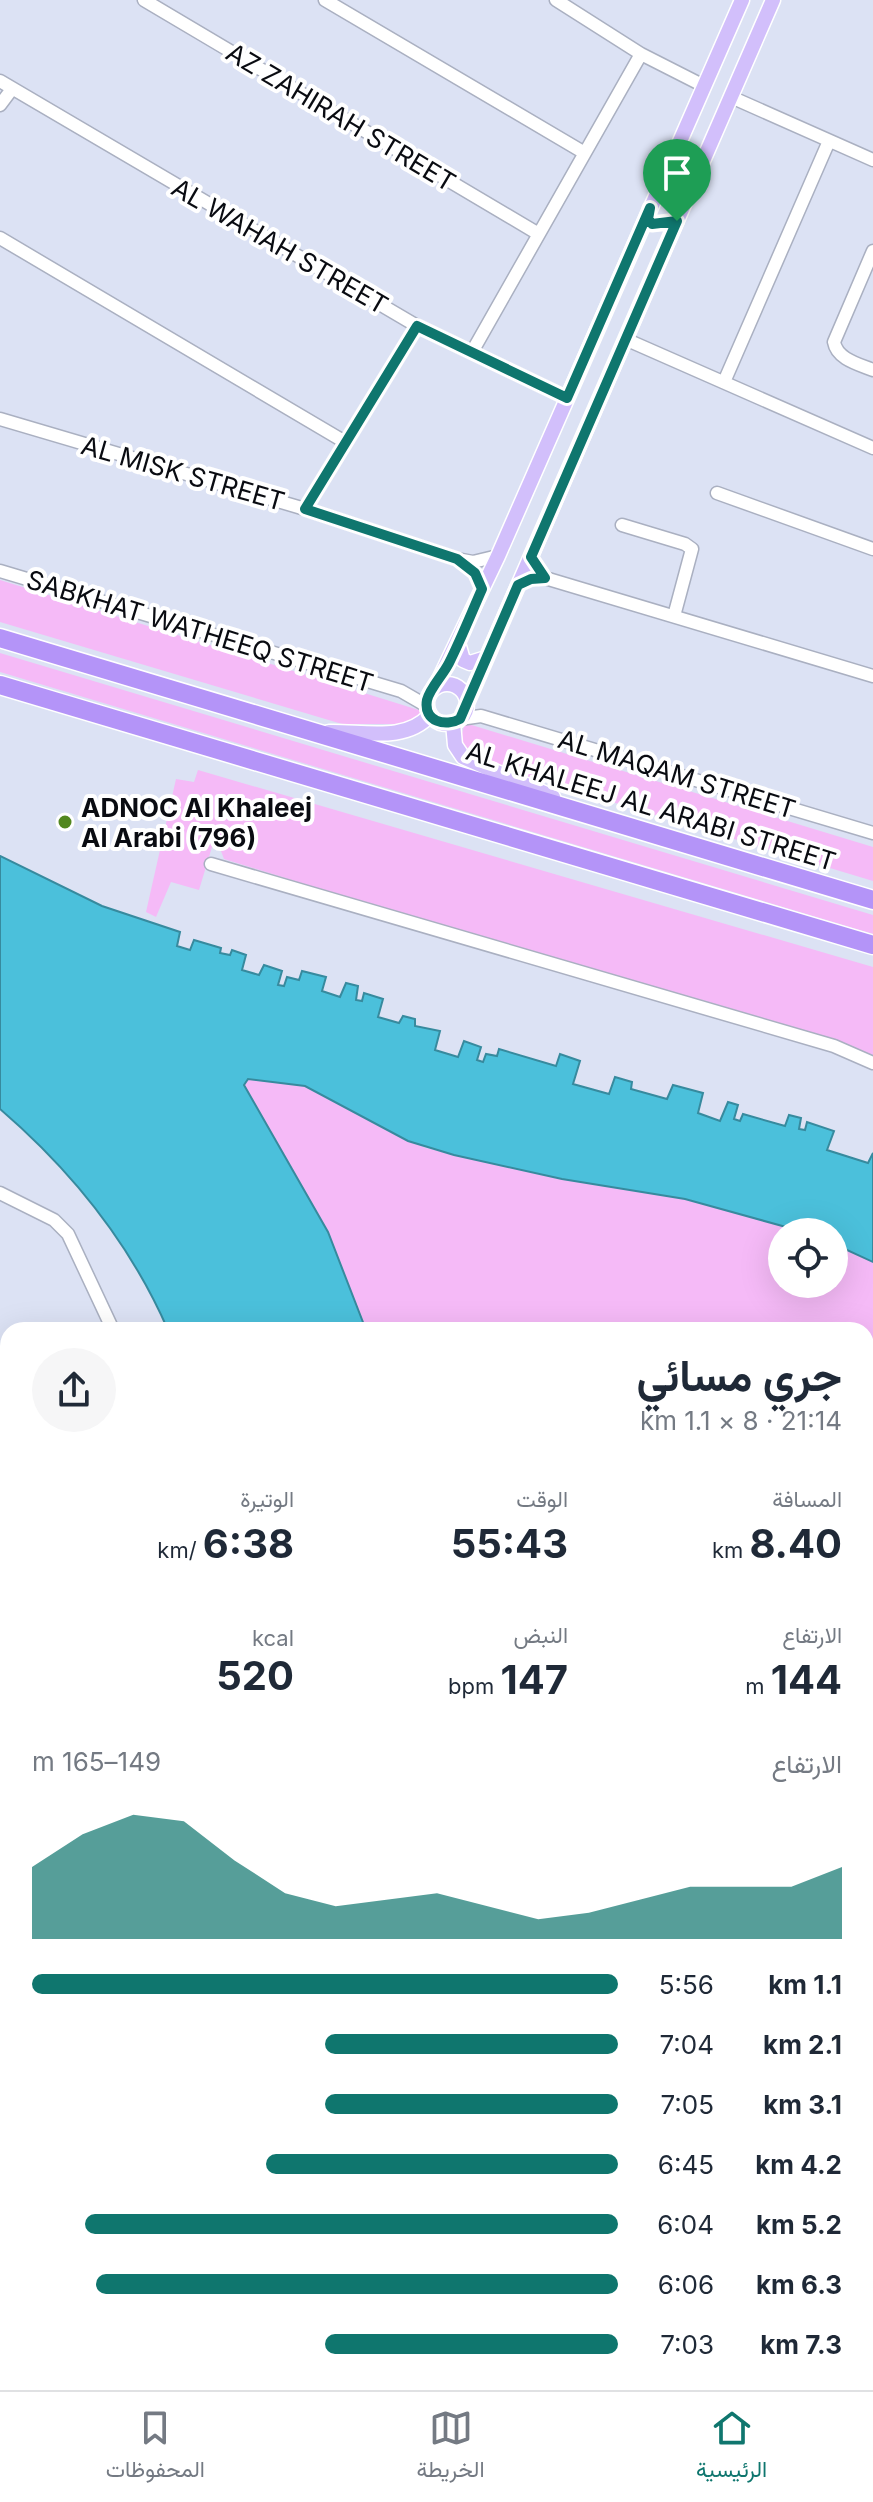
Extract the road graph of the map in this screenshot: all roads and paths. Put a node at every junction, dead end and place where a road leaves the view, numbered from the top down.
1 (144, 0) edge
2 (325, 0) edge
3 (742, 0) edge
4 (773, 0) edge
5 (563, 2) edge
6 (641, 54) junction
7 (0, 81) edge
8 (704, 86) junction
9 (12, 89) junction
10 (731, 97) junction
11 (0, 105) edge
12 (829, 141) junction
13 (583, 152) junction
14 (873, 160) edge
15 (650, 208) junction
16 (677, 221) junction
17 (537, 233) junction
18 (0, 238) edge
19 (873, 251) edge
20 (417, 326) junction
21 (625, 339) junction
22 (472, 352) junction
23 (873, 370) edge
24 (724, 382) junction
25 (567, 398) junction
26 (0, 419) edge
27 (345, 442) junction
28 (873, 448) edge
29 (717, 493) dead end
30 (305, 509) junction
31 (622, 525) dead end
32 (873, 549) edge
33 (498, 556) junction
34 (531, 557) junction
35 (457, 559) junction
36 (0, 571) edge
37 (545, 578) junction
38 (518, 585) junction
39 (482, 589) junction
40 (674, 616) junction
41 (0, 638) edge
42 (458, 643) junction
43 (486, 658) junction
44 (873, 676) edge
45 (0, 685) edge
46 (433, 689) junction
47 (401, 691) junction
48 (428, 710) junction
49 (462, 712) junction
50 (316, 732) junction
51 (568, 809) junction
52 (873, 833) edge
53 (211, 864) dead end
54 (873, 900) edge
55 (873, 945) edge
56 (873, 1063) edge
57 (0, 1193) edge
58 (109, 1322) edge

1 - 17 street, AZ ZAHIRAH STREET
2 - 13 street
3 - 8 main road
4 - 10 main road
5 - 6 street
6 - 8 street
6 - 13 street
7 - 9 street, AL WAHAH STREET
8 - 15 main road
9 - 11 street
9 - 20 street, AL WAHAH STREET
10 - 12 street
10 - 16 main road
12 - 14 street
12 - 24 street
13 - 17 street
15 - 16 main road
15 - 25 main road
16 - 21 main road
17 - 22 street
18 - 27 street
19 - 23 street
20 - 22 street, AL WAHAH STREET
20 - 27 street
21 - 24 street
21 - 34 main road
22 - 25 street, AL WAHAH STREET
24 - 28 street
25 - 33 main road
26 - 30 street, AL MISK STREET
27 - 30 street
29 - 32 street
30 - 35 street, AL MISK STREET
31 - 40 street
33 - 35 street, AL MISK STREET
33 - 39 main road
34 - 37 street
34 - 38 main road
35 - 39 street
36 - 47 street, SABKHAT WATHEEQ STREET
37 - 38 street
37 - 40 street
38 - 43 main road
39 - 42 main road
40 - 44 street
41 - 50 highway, AL KHALEEJ AL ARABI STREET
42 - 43 main road
42 - 46 main road
43 - 49 main road
45 - 55 highway
46 - 47 street, SABKHAT WATHEEQ STREET
46 - 48 main road
46 - 49 main road
47 - 48 street, SABKHAT WATHEEQ STREET
48 - 49 main road
48 - 50 main road
49 - 51 main road
49 - 52 street, AL MAQAM STREET
50 - 51 highway, AL KHALEEJ AL ARABI STREET
51 - 54 highway, AL KHALEEJ AL ARABI STREET
53 - 56 street
57 - 58 street

